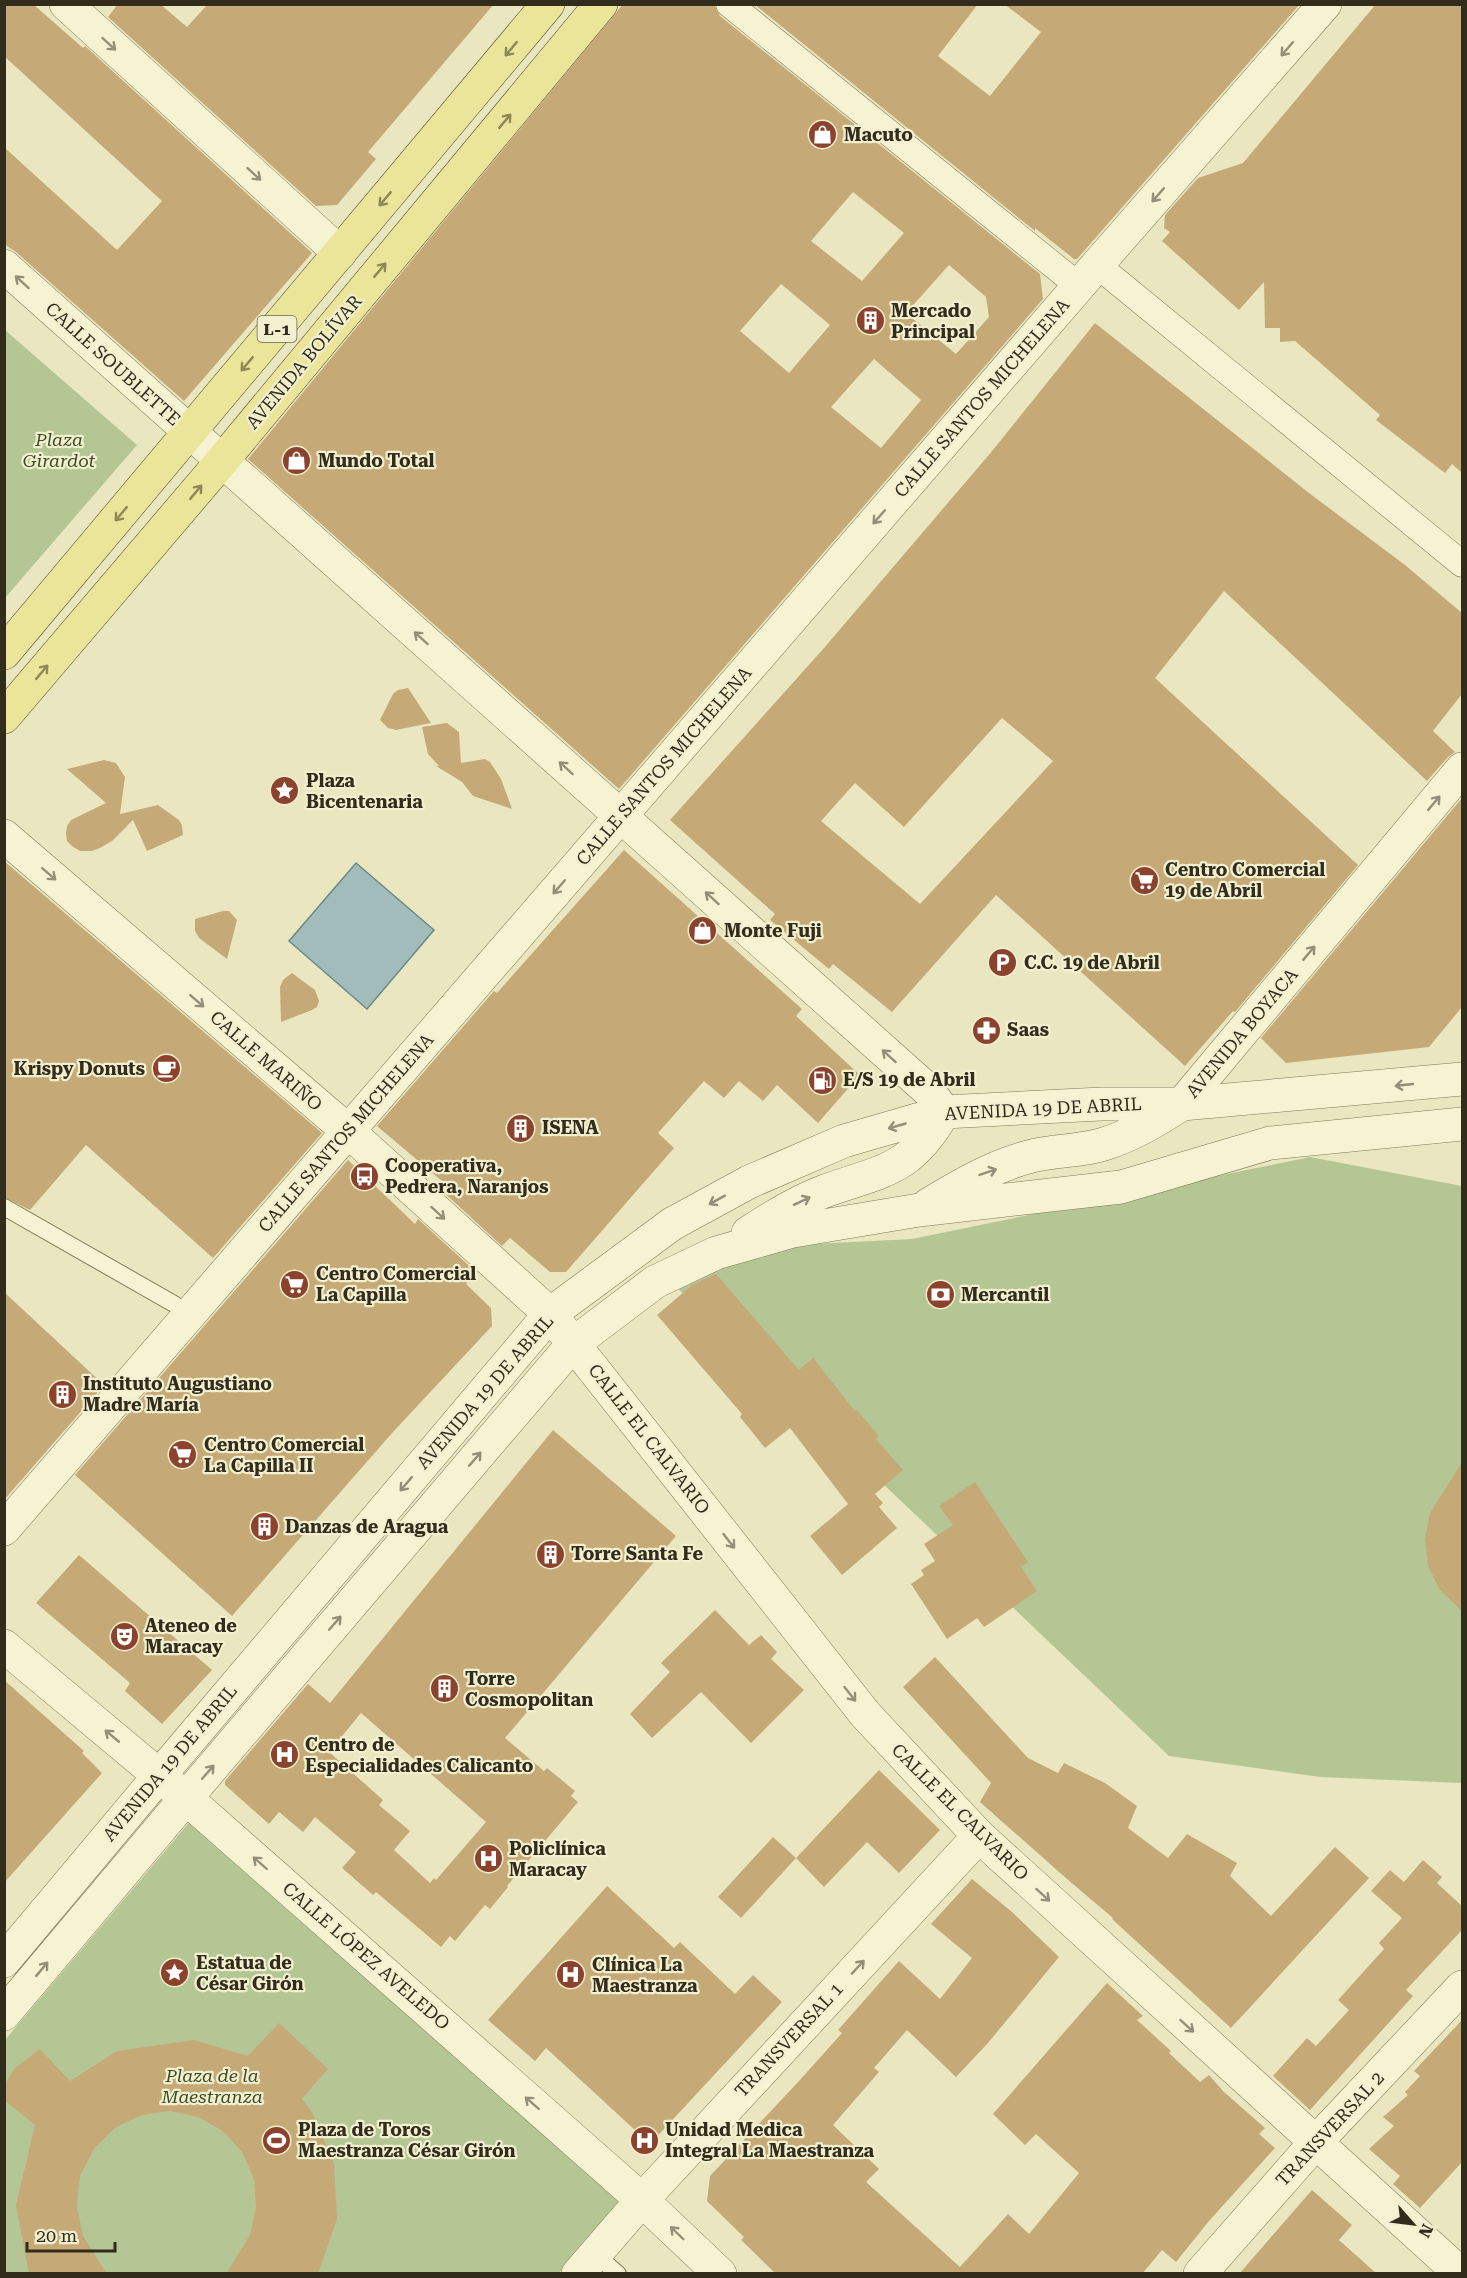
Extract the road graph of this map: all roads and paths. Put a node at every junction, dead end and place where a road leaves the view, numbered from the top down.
1 (66, 4) edge
2 (548, 4) edge
3 (601, 4) edge
4 (729, 4) edge
5 (1325, 4) edge
6 (340, 253) junction
7 (4, 266) edge
8 (1088, 276) junction
9 (190, 432) junction
10 (222, 461) junction
11 (1462, 564) edge
12 (4, 652) edge
13 (4, 717) edge
14 (1462, 769) edge
15 (620, 817) junction
16 (4, 836) edge
17 (1462, 1079) edge
18 (1182, 1104) junction
19 (944, 1112) junction
20 (1462, 1124) edge
21 (348, 1131) junction
22 (4, 1207) edge
23 (919, 1210) junction
24 (716, 1253) junction
25 (550, 1314) junction
26 (189, 1316) junction
27 (573, 1344) junction
28 (4, 1529) edge
29 (4, 1646) edge
30 (159, 1776) junction
31 (186, 1798) junction
32 (979, 1836) junction
33 (4, 1961) edge
34 (1462, 1987) edge
35 (4, 2014) edge
36 (1315, 2143) junction
37 (642, 2200) junction
38 (597, 2267) edge
39 (720, 2274) edge
40 (1200, 2274) edge
41 (1461, 2274) edge

1 -> 6 street
2 -> 6 main road, L-1
10 -> 3 main road, AVENIDA BOLÍVAR / L-1
4 - 8 street
5 -> 8 street, CALLE SANTOS MICHELENA
6 -> 9 main road, L-1
9 -> 7 street, CALLE SOUBLETTE
8 - 11 street
8 -> 15 street, CALLE SANTOS MICHELENA
9 - 10 street, CALLE SOUBLETTE
9 -> 12 main road, L-1
13 -> 10 main road, AVENIDA BOLÍVAR / L-1
15 -> 10 street, CALLE SOUBLETTE
18 -> 14 street, AVENIDA BOYACA
19 -> 15 street, CALLE SOUBLETTE
15 -> 21 street, CALLE SANTOS MICHELENA
16 -> 21 street, CALLE MARIÑO
17 -> 18 street, AVENIDA 19 DE ABRIL
18 - 19 street, AVENIDA 19 DE ABRIL
23 -> 18 street, AVENIDA BOYACA
24 -> 19 street
19 -> 25 street, AVENIDA 19 DE ABRIL
20 - 23 street, AVENIDA 19 DE ABRIL
21 -> 25 street, CALLE MARIÑO
21 - 26 street, CALLE SANTOS MICHELENA
22 - 26 lane
23 - 24 street, AVENIDA 19 DE ABRIL
24 - 27 street, AVENIDA 19 DE ABRIL
25 - 27 street, CALLE EL CALVARIO
25 -> 30 street, AVENIDA 19 DE ABRIL
26 - 28 street, CALLE SANTOS MICHELENA
31 -> 27 street, AVENIDA 19 DE ABRIL
27 -> 32 street, CALLE EL CALVARIO
30 -> 29 street, CALLE LÓPEZ AVELEDO
30 - 31 street, CALLE LÓPEZ AVELEDO
30 - 33 street, AVENIDA 19 DE ABRIL
35 -> 31 street, AVENIDA 19 DE ABRIL
37 -> 31 street, CALLE LÓPEZ AVELEDO
32 -> 36 street, CALLE EL CALVARIO
37 -> 32 street, TRANSVERSAL 1
34 - 36 street, TRANSVERSAL 2
36 - 40 street, TRANSVERSAL 2
36 - 41 street, CALLE EL CALVARIO
37 - 38 street, TRANSVERSAL 1
39 -> 37 street, CALLE LÓPEZ AVELEDO

